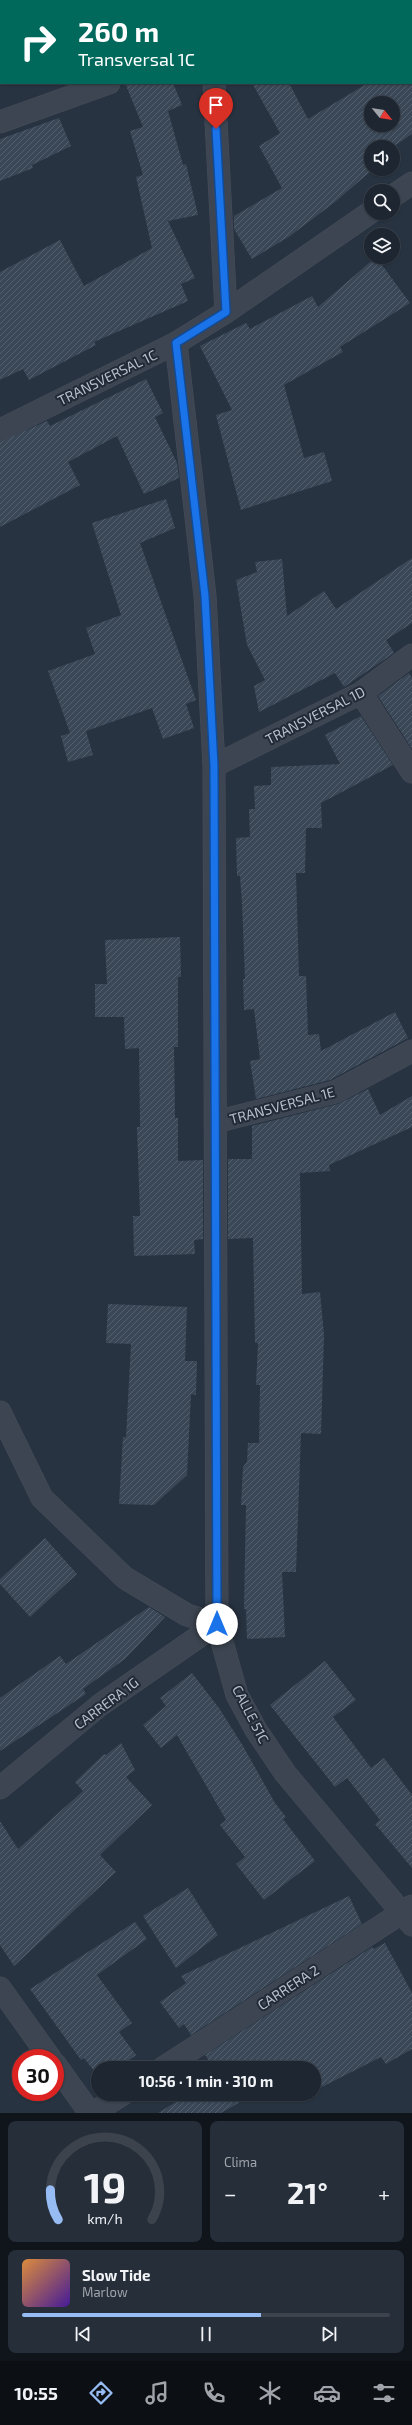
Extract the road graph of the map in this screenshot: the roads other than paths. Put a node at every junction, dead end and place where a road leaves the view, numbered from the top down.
1 (106, 84) edge
2 (214, 84) edge
3 (0, 122) edge
4 (412, 183) edge
5 (400, 191) edge
6 (364, 217) edge
7 (226, 312) junction
8 (176, 343) junction
9 (0, 430) edge
10 (412, 655) edge
11 (361, 693) junction
12 (214, 766) junction
13 (412, 772) edge
14 (412, 1051) edge
15 (215, 1122) junction
16 (0, 1412) edge
17 (217, 1624) junction
18 (0, 1788) edge
19 (409, 1914) edge
20 (0, 1988) edge
21 (44, 2049) edge
22 (174, 2061) edge
23 (64, 2076) edge
24 (112, 2101) edge
25 (92, 2113) edge

1 - 3 street
2 - 7 street
4 - 5 street
6 - 7 street, TRANSVERSAL 1C
7 - 8 street, TRANSVERSAL 1C
8 - 9 street, TRANSVERSAL 1C
8 - 12 street, CALLE 51C
10 - 11 street, TRANSVERSAL 1D
11 - 12 street, TRANSVERSAL 1D
11 - 13 street
12 - 15 street, CALLE 51C
14 - 15 street, TRANSVERSAL 1E
15 - 17 street, CALLE 51C
16 - 17 street
17 - 18 street, CARRERA 1G
17 - 19 street, CALLE 51C
19 - 22 street, CARRERA 2
20 - 21 street
23 - 25 street
24 - 25 street

